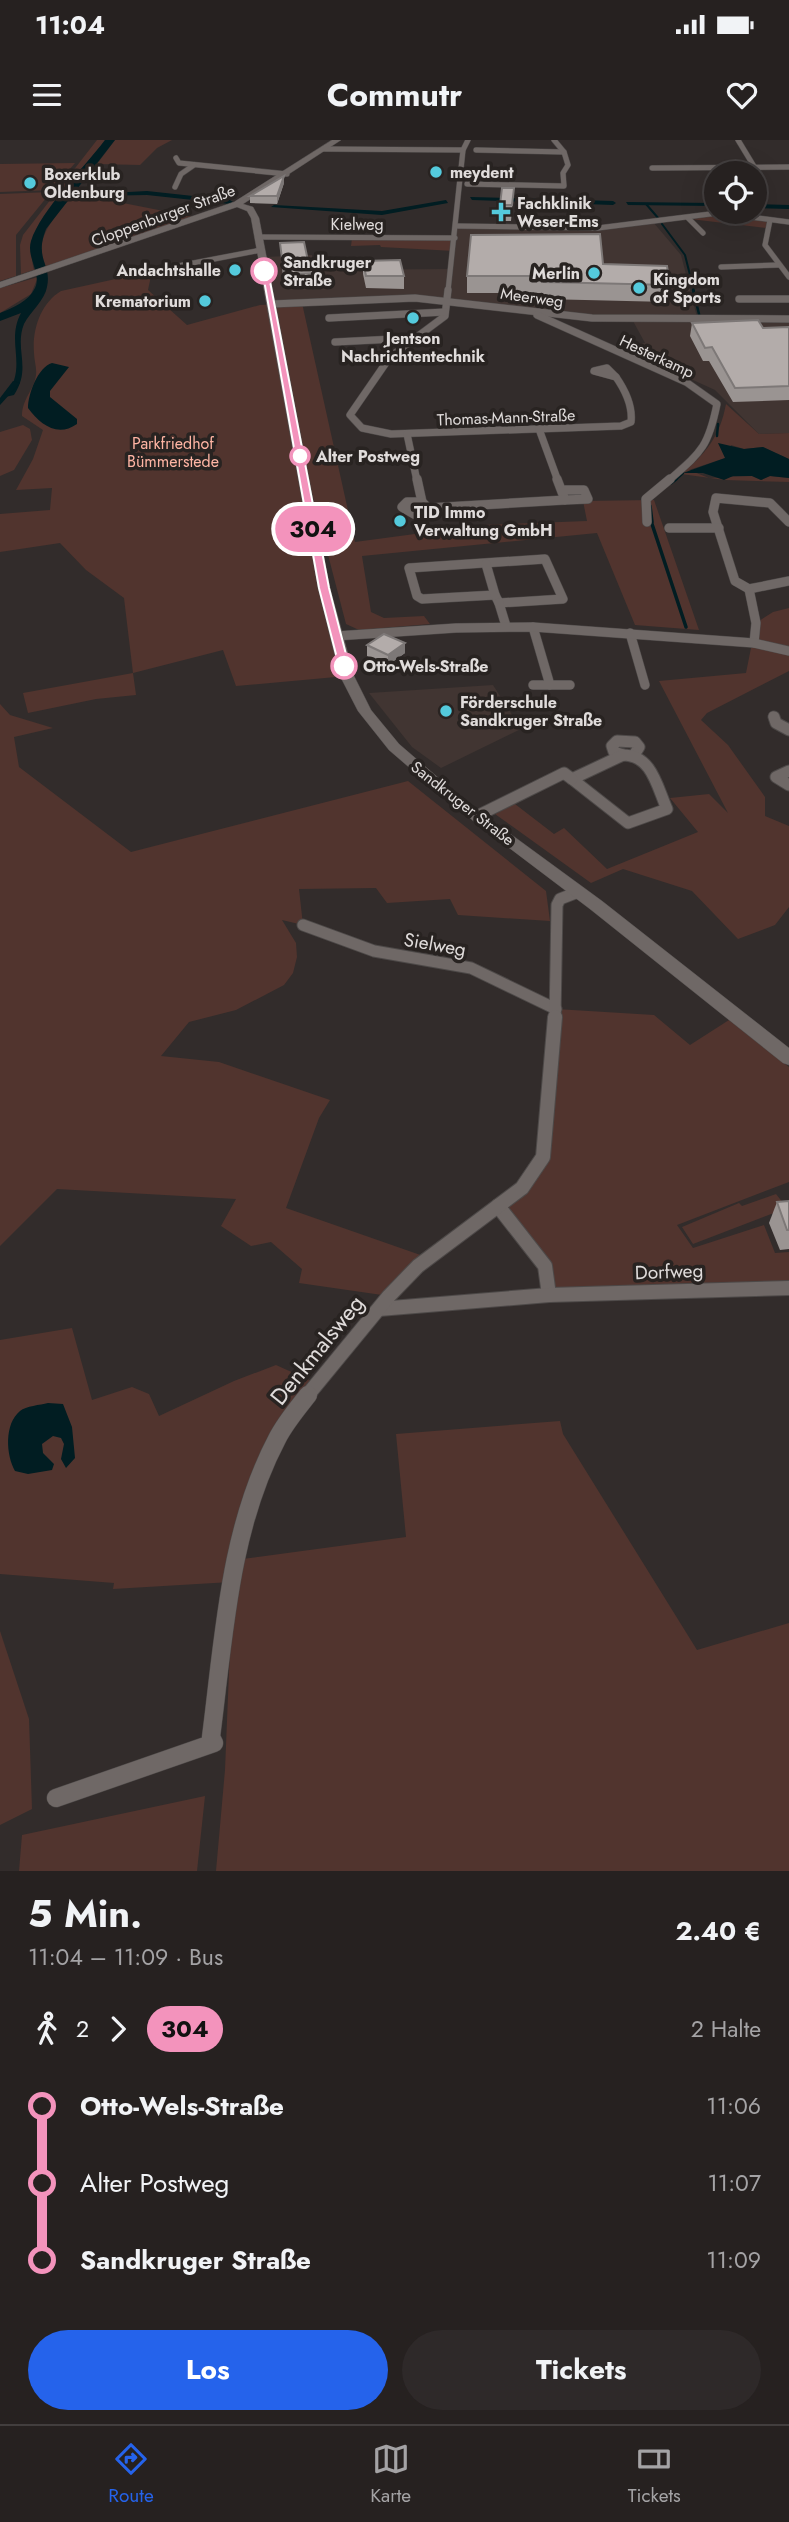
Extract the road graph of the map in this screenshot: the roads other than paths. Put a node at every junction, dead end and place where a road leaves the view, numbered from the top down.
1 (337, 140) edge
2 (468, 140) edge
3 (554, 140) edge
4 (738, 140) edge
5 (324, 149) junction
6 (463, 150) junction
7 (476, 150) dead end
8 (564, 152) junction
9 (176, 158) dead end
10 (750, 161) edge
11 (194, 165) junction
12 (789, 167) edge
13 (652, 168) dead end
14 (767, 168) edge
15 (704, 170) edge
16 (287, 174) junction
17 (467, 184) dead end
18 (175, 187) dead end
19 (237, 204) junction
20 (704, 215) edge
21 (688, 218) junction
22 (767, 220) edge
23 (770, 220) junction
24 (789, 222) edge
25 (456, 226) junction
26 (703, 233) dead end
27 (258, 237) junction
28 (455, 238) junction
29 (261, 250) junction
30 (779, 265) junction
31 (721, 267) dead end
32 (152, 271) dead end
33 (789, 277) edge
34 (0, 285) edge
35 (447, 299) junction
36 (739, 299) dead end
37 (789, 299) edge
38 (272, 304) junction
39 (528, 310) junction
40 (445, 313) junction
41 (329, 318) dead end
42 (789, 319) edge
43 (414, 338) junction
44 (335, 342) dead end
45 (616, 377) dead end
46 (539, 429) junction
47 (407, 434) junction
48 (647, 522) dead end
49 (789, 522) edge
50 (669, 528) dead end
51 (719, 528) junction
52 (486, 564) junction
53 (789, 581) edge
54 (749, 589) junction
55 (497, 599) junction
56 (506, 626) junction
57 (533, 627) junction
58 (630, 633) junction
59 (337, 636) junction
60 (754, 643) junction
61 (789, 651) edge
62 (533, 685) dead end
63 (550, 685) junction
64 (570, 685) dead end
65 (645, 685) dead end
66 (773, 716) dead end
67 (789, 730) edge
68 (789, 771) edge
69 (572, 779) junction
70 (789, 785) edge
71 (477, 816) junction
72 (578, 892) junction
73 (303, 925) dead end
74 (556, 1009) junction
75 (789, 1058) edge
76 (498, 1206) junction
77 (789, 1288) edge
78 (549, 1295) junction
79 (379, 1309) junction
80 (56, 1798) dead end

1 - 5 street, Cloppenburger Straße
2 - 6 street
3 - 8 street
4 - 10 street
5 - 6 street
5 - 16 street, Cloppenburger Straße
6 - 25 street
7 - 8 street
8 - 17 street
9 - 11 street
11 - 16 street
11 - 18 street
12 - 14 street
13 - 15 street
16 - 19 street, Cloppenburger Straße
19 - 27 street, Sandkruger Straße
19 - 34 street, Cloppenburger Straße
20 - 21 street
21 - 25 street
21 - 26 street
22 - 23 street
23 - 24 street
23 - 30 street
25 - 28 street
27 - 28 street, Kielweg
27 - 29 street, Sandkruger Straße
28 - 35 street
29 - 32 street
29 - 38 street, Sandkruger Straße
30 - 31 street
30 - 33 street
35 - 38 street, Meerweg
35 - 39 street, Meerweg
35 - 40 street
36 - 37 street
38 - 59 street, Sandkruger Straße
39 - 42 street, Meerweg
39 - 48 street, Hesterkamp
40 - 41 street
40 - 43 street
43 - 44 street
43 - 47 street, Thomas-Mann-Straße
45 - 46 street, Thomas-Mann-Straße
46 - 47 street, Thomas-Mann-Straße
46 - 47 street
49 - 51 street
50 - 51 street
51 - 54 street
52 - 55 street
52 - 55 street
52 - 55 street
53 - 54 street
54 - 60 street
55 - 56 street
56 - 57 street
56 - 59 street
57 - 58 street
57 - 63 street
58 - 60 street
58 - 65 street
59 - 71 street, Sandkruger Straße
60 - 61 street
62 - 63 street
63 - 64 street
66 - 67 street
68 - 70 street
69 - 69 street
69 - 71 street
71 - 72 street, Sandkruger Straße
72 - 74 street, Denkmalsweg
72 - 75 street, Sandkruger Straße
73 - 74 street, Sielweg
74 - 76 street, Denkmalsweg
76 - 78 street
76 - 79 street, Denkmalsweg
77 - 78 street, Dorfweg
78 - 79 street, Dorfweg
79 - 80 street, Denkmalsweg

